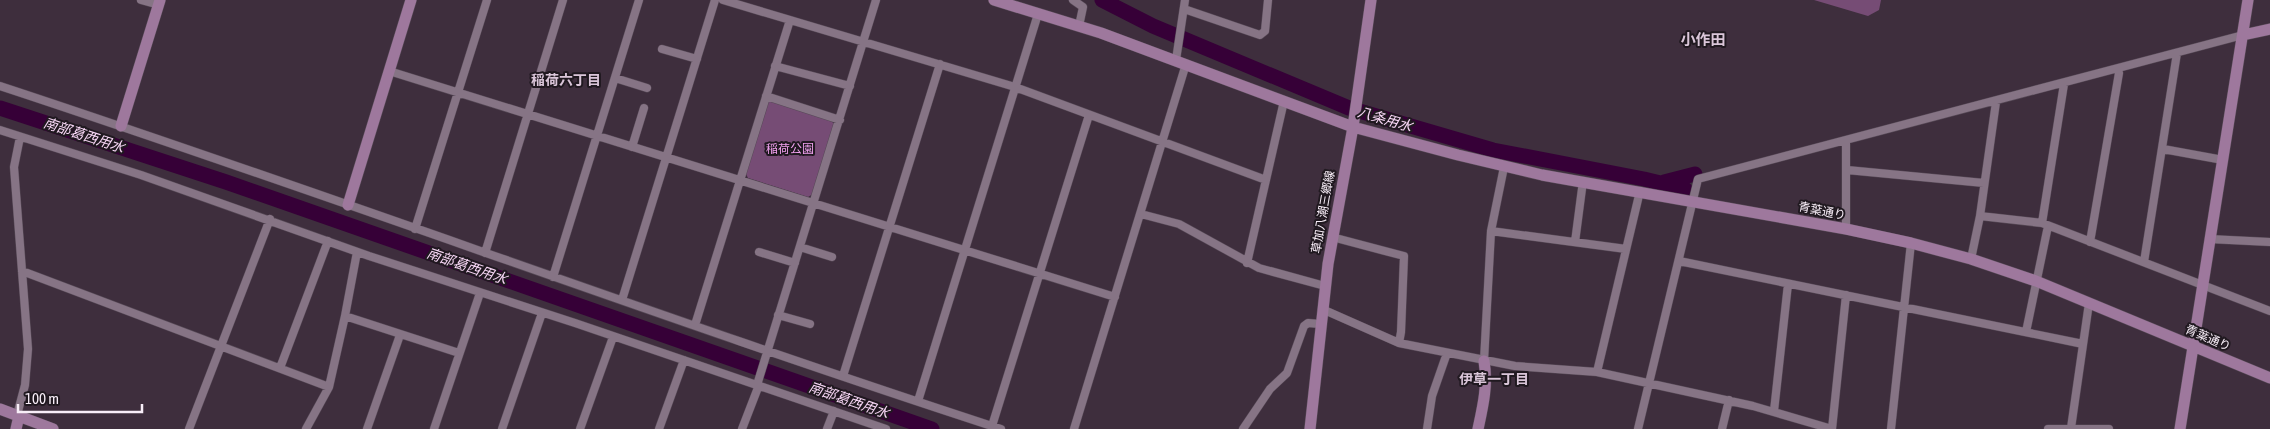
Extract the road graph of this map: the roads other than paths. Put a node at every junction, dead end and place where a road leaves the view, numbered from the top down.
1 (141, 0) edge
2 (411, 0) edge
3 (487, 0) edge
4 (563, 0) edge
5 (639, 0) edge
6 (715, 0) edge
7 (723, 0) edge
8 (876, 0) edge
9 (994, 0) edge
10 (1073, 0) edge
11 (1185, 0) edge
12 (1268, 0) edge
13 (1371, 0) edge
14 (2248, 0) edge
15 (159, 3) edge
16 (1184, 9) junction
17 (1038, 14) junction
18 (790, 20) junction
19 (1079, 26) junction
20 (2270, 28) edge
21 (2243, 35) junction
22 (864, 41) junction
23 (662, 50) dead end
24 (2177, 53) junction
25 (697, 59) junction
26 (1181, 62) junction
27 (940, 64) junction
28 (775, 66) junction
29 (2118, 69) junction
30 (389, 71) junction
31 (614, 78) junction
32 (2064, 84) junction
33 (0, 86) edge
34 (850, 86) junction
35 (1015, 87) junction
36 (647, 88) dead end
37 (458, 93) junction
38 (766, 96) junction
39 (1284, 101) junction
40 (1996, 102) junction
41 (644, 108) dead end
42 (528, 114) junction
43 (1089, 114) junction
44 (840, 120) junction
45 (121, 126) junction
46 (1353, 127) junction
47 (0, 130) edge
48 (597, 136) junction
49 (20, 137) junction
50 (1846, 140) junction
51 (1163, 142) junction
52 (632, 147) junction
53 (2163, 149) junction
54 (666, 157) junction
55 (2222, 160) junction
56 (1504, 167) junction
57 (1847, 170) junction
58 (740, 180) junction
59 (1266, 180) junction
60 (1583, 181) junction
61 (1984, 183) junction
62 (1640, 191) junction
63 (1694, 201) junction
64 (814, 203) junction
65 (348, 205) junction
66 (1141, 214) junction
67 (1980, 216) junction
68 (270, 220) junction
69 (2045, 225) junction
70 (889, 227) junction
71 (416, 229) junction
72 (1846, 229) junction
73 (1491, 231) junction
74 (1332, 237) junction
75 (2209, 240) junction
76 (328, 241) junction
77 (1575, 242) junction
78 (2090, 242) junction
79 (2270, 242) edge
80 (1911, 243) junction
81 (800, 247) junction
82 (1626, 249) junction
83 (965, 250) junction
84 (357, 252) junction
85 (760, 252) dead end
86 (485, 253) junction
87 (832, 257) dead end
88 (1971, 259) junction
89 (1679, 260) junction
90 (2144, 262) junction
91 (795, 263) junction
92 (1247, 263) junction
93 (22, 271) junction
94 (1040, 274) junction
95 (553, 277) junction
96 (2036, 281) junction
97 (1788, 284) junction
98 (2202, 285) junction
99 (1325, 286) junction
100 (480, 293) junction
101 (1846, 296) junction
102 (1115, 297) junction
103 (622, 300) junction
104 (2089, 303) junction
105 (1904, 308) junction
106 (1322, 309) junction
107 (2270, 311) edge
108 (542, 313) junction
109 (778, 315) junction
110 (345, 316) junction
111 (810, 324) dead end
112 (1320, 324) junction
113 (695, 325) junction
114 (2026, 332) junction
115 (400, 335) junction
116 (613, 337) junction
117 (1399, 343) junction
118 (2083, 344) junction
119 (221, 346) junction
120 (2193, 346) junction
121 (767, 349) junction
122 (1447, 353) junction
123 (460, 354) junction
124 (684, 360) junction
125 (1484, 361) junction
126 (280, 368) junction
127 (1597, 372) junction
128 (843, 376) junction
129 (2270, 378) edge
130 (1649, 383) junction
131 (758, 385) junction
132 (328, 387) junction
133 (1728, 400) junction
134 (918, 401) junction
135 (0, 408) edge
136 (834, 411) junction
137 (1774, 411) junction
138 (18, 416) junction
139 (1800, 419) junction
140 (992, 426) junction
141 (51, 428) edge
142 (2071, 428) edge
143 (16, 429) edge
144 (189, 429) edge
145 (306, 429) edge
146 (367, 429) edge
147 (434, 429) edge
148 (502, 429) edge
149 (582, 429) edge
150 (659, 429) edge
151 (742, 429) edge
152 (827, 429) edge
153 (886, 429) edge
154 (1000, 429) edge
155 (1074, 429) edge
156 (1243, 429) edge
157 (1310, 429) edge
158 (1427, 429) edge
159 (1478, 429) edge
160 (1638, 429) edge
161 (1722, 429) edge
162 (1800, 429) edge
163 (1832, 429) edge
164 (1891, 429) edge
165 (2048, 429) edge
166 (2109, 429) edge
167 (2180, 429) edge

1 - 15 street
2 - 30 street
3 - 37 street
4 - 42 street
5 - 31 street
6 - 25 street
7 - 18 street
8 - 22 street
9 - 17 street, 青葉通り
10 - 19 street
11 - 16 street
12 - 16 street
13 - 46 street, 草加八潮三郷線
14 - 21 street
15 - 45 street
16 - 26 street
17 - 19 street, 青葉通り
17 - 35 street
18 - 22 street
18 - 28 street
19 - 26 street, 青葉通り
20 - 21 street
21 - 24 street
21 - 55 street
22 - 27 street
22 - 34 street
23 - 25 street
24 - 29 street
24 - 53 street
25 - 54 street
26 - 39 street, 青葉通り
26 - 51 street
27 - 35 street
27 - 70 street
28 - 34 street
28 - 38 street
29 - 32 street
29 - 78 street
30 - 37 street
30 - 65 street
31 - 36 street
31 - 48 street
32 - 40 street
32 - 69 street
33 - 45 street
34 - 44 street
35 - 43 street
35 - 83 street
37 - 42 street
37 - 71 street
38 - 44 street
38 - 58 street
39 - 46 street, 青葉通り
39 - 59 street
40 - 50 street
40 - 61 street
41 - 52 street
42 - 48 street
42 - 86 street
43 - 51 street
43 - 94 street
44 - 64 street
45 - 65 street
46 - 56 street, 青葉通り
46 - 74 street, 草加八潮三郷線
47 - 49 street
48 - 52 street
48 - 95 street
49 - 68 street
49 - 93 street
50 - 57 street
50 - 63 street
51 - 59 street
51 - 66 street
52 - 54 street
53 - 55 street
53 - 90 street
54 - 58 street
54 - 103 street
55 - 75 street
56 - 60 street, 青葉通り
56 - 73 street
57 - 61 street
57 - 72 street
58 - 64 street
58 - 113 street
59 - 92 street
60 - 62 street, 青葉通り
60 - 77 street
61 - 67 street
62 - 63 street, 青葉通り
62 - 82 street
63 - 72 street, 青葉通り
63 - 89 street
64 - 70 street
64 - 81 street
65 - 71 street
66 - 92 street
66 - 102 street
67 - 69 street
67 - 88 street
68 - 76 street
68 - 119 street
69 - 78 street
69 - 96 street
70 - 83 street
70 - 128 street
71 - 86 street
72 - 80 street, 青葉通り
73 - 77 street
73 - 125 street
74 - 99 street, 草加八潮三郷線
74 - 117 street
75 - 79 street
75 - 98 street
76 - 84 street
76 - 126 street
77 - 82 street
78 - 90 street
80 - 88 street, 青葉通り
80 - 105 street
81 - 87 street
81 - 91 street
82 - 127 street
83 - 94 street
83 - 134 street
84 - 100 street
84 - 110 street
85 - 91 street
86 - 95 street
88 - 96 street, 青葉通り
89 - 97 street
89 - 130 street
90 - 98 street
91 - 109 street
92 - 99 street
93 - 119 street
93 - 138 street
94 - 102 street
94 - 140 street
95 - 103 street
96 - 104 street, 青葉通り
96 - 114 street
97 - 101 street
97 - 137 street
98 - 107 street
98 - 120 street
99 - 106 street, 草加八潮三郷線
100 - 108 street
100 - 123 street
101 - 105 street
101 - 163 street
102 - 155 street
103 - 113 street
104 - 118 street
104 - 120 street, 青葉通り
105 - 114 street
105 - 164 street
106 - 112 street, 草加八潮三郷線
106 - 117 street
108 - 116 street
108 - 148 street
109 - 111 street
109 - 121 street
110 - 115 street
110 - 132 street
112 - 156 street
112 - 157 street, 草加八潮三郷線
113 - 121 street
114 - 118 street
115 - 123 street
115 - 146 street
116 - 124 street
116 - 149 street
117 - 122 street
118 - 142 street
119 - 126 street
119 - 144 street
120 - 129 street, 青葉通り
120 - 167 street
121 - 128 street
121 - 131 street
122 - 125 street
122 - 158 street
123 - 147 street
124 - 131 street
124 - 150 street
125 - 127 street
125 - 159 street
126 - 132 street
127 - 130 street
128 - 134 street
130 - 133 street
130 - 160 street
131 - 136 street
131 - 151 street
132 - 145 street
133 - 137 street
133 - 161 street
134 - 140 street
135 - 138 street
136 - 152 street
136 - 153 street
137 - 139 street
138 - 141 street
138 - 143 street
139 - 162 street
139 - 163 street
140 - 154 street
142 - 165 street
142 - 166 street

